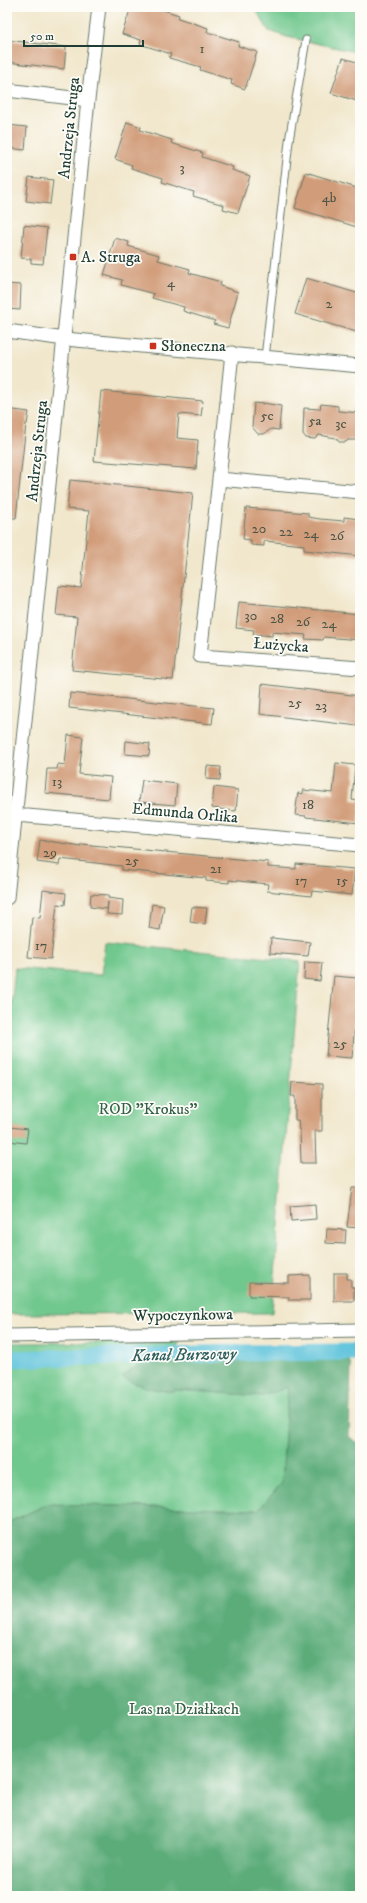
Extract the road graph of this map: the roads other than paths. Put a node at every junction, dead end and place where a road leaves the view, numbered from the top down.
1 (99, 7) edge
2 (306, 40) dead end
3 (7, 90) edge
4 (88, 100) junction
5 (7, 331) edge
6 (65, 339) junction
7 (232, 353) junction
8 (265, 358) junction
9 (360, 366) edge
10 (219, 479) junction
11 (360, 492) edge
12 (360, 668) edge
13 (11, 814) edge
14 (360, 845) edge
15 (7, 898) edge
16 (360, 1330) edge
17 (7, 1336) edge

1 - 4 street, Andrzeja Struga
2 - 8 lane
3 - 4 street
4 - 6 street, Andrzeja Struga
5 - 6 street
6 - 7 street
6 - 13 street, Andrzeja Struga
7 - 8 street
7 - 10 street
8 - 9 street
10 - 11 street
10 - 12 street, Łużycka
13 - 14 street, Edmunda Orlika
13 - 15 street, Andrzeja Struga
16 - 17 street, Wypoczynkowa

